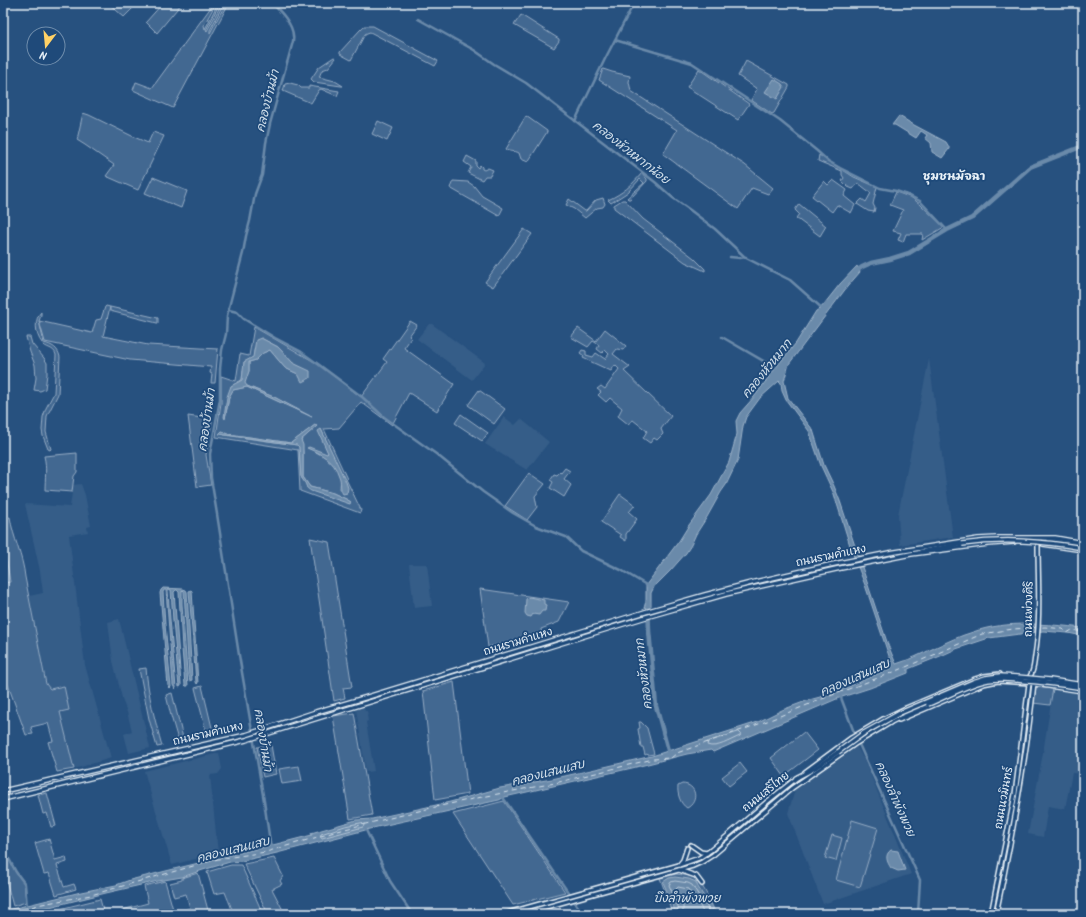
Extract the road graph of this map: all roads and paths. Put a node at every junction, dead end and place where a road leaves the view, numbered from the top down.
1 (1035, 538) junction
2 (1044, 538) junction
3 (1033, 543) junction
4 (1038, 544) junction
5 (1083, 547) edge
6 (911, 554) junction
7 (1032, 676) junction
8 (1032, 684) junction
9 (1083, 687) edge
10 (316, 712) junction
11 (1025, 714) junction
12 (1030, 715) junction
13 (318, 718) junction
14 (889, 723) junction
15 (139, 759) junction
16 (140, 766) junction
17 (796, 778) junction
18 (3, 791) edge
19 (3, 799) edge
20 (691, 844) dead end
21 (687, 848) dead end
22 (707, 853) junction
23 (679, 865) junction
24 (677, 870) junction
25 (702, 884) dead end
26 (504, 914) edge
27 (521, 914) edge
28 (991, 914) edge
29 (996, 914) edge

1 - 2 main road, ถนนรามคำแหง
1 - 3 main road
1 - 4 main road
1 - 10 main road, ถนนรามคำแหง
2 - 5 main road, ถนนรามคำแหง, bridge
2 - 5 main road, ถนนรามคำแหง
3 - 4 main road, ถนนรามคำแหง
3 - 6 main road, ถนนรามคำแหง
4 - 5 main road, ถนนรามคำแหง
4 - 7 main road, ถนนพ่วงศิริ
5 - 6 main road, ถนนรามคำแหง, bridge
6 - 13 main road, ถนนรามคำแหง
7 - 8 main road, ถนนพ่วงศิริ
7 - 9 main road
7 - 17 main road, ถนนเสรีไทย
8 - 9 main road
8 - 11 main road, ถนนนวมินทร์
8 - 12 main road, ถนนนวมินทร์
8 - 14 main road, ถนนเสรีไทย
9 - 14 main road, bridge
9 - 17 main road, bridge
10 - 13 main road
10 - 15 main road, ถนนรามคำแหง
11 - 12 main road
11 - 28 main road, ถนนนวมินทร์
12 - 29 main road, ถนนนวมินทร์
13 - 16 main road, ถนนรามคำแหง
14 - 24 main road, ถนนเสรีไทย
15 - 16 main road
15 - 18 main road, ถนนรามคำแหง
16 - 19 main road, ถนนรามคำแหง
17 - 22 main road, ถนนเสรีไทย
20 - 22 main road
21 - 23 main road
22 - 23 main road, ถนนเสรีไทย
23 - 26 main road, ถนนเสรีไทย
24 - 25 main road
24 - 27 main road, ถนนเสรีไทย

